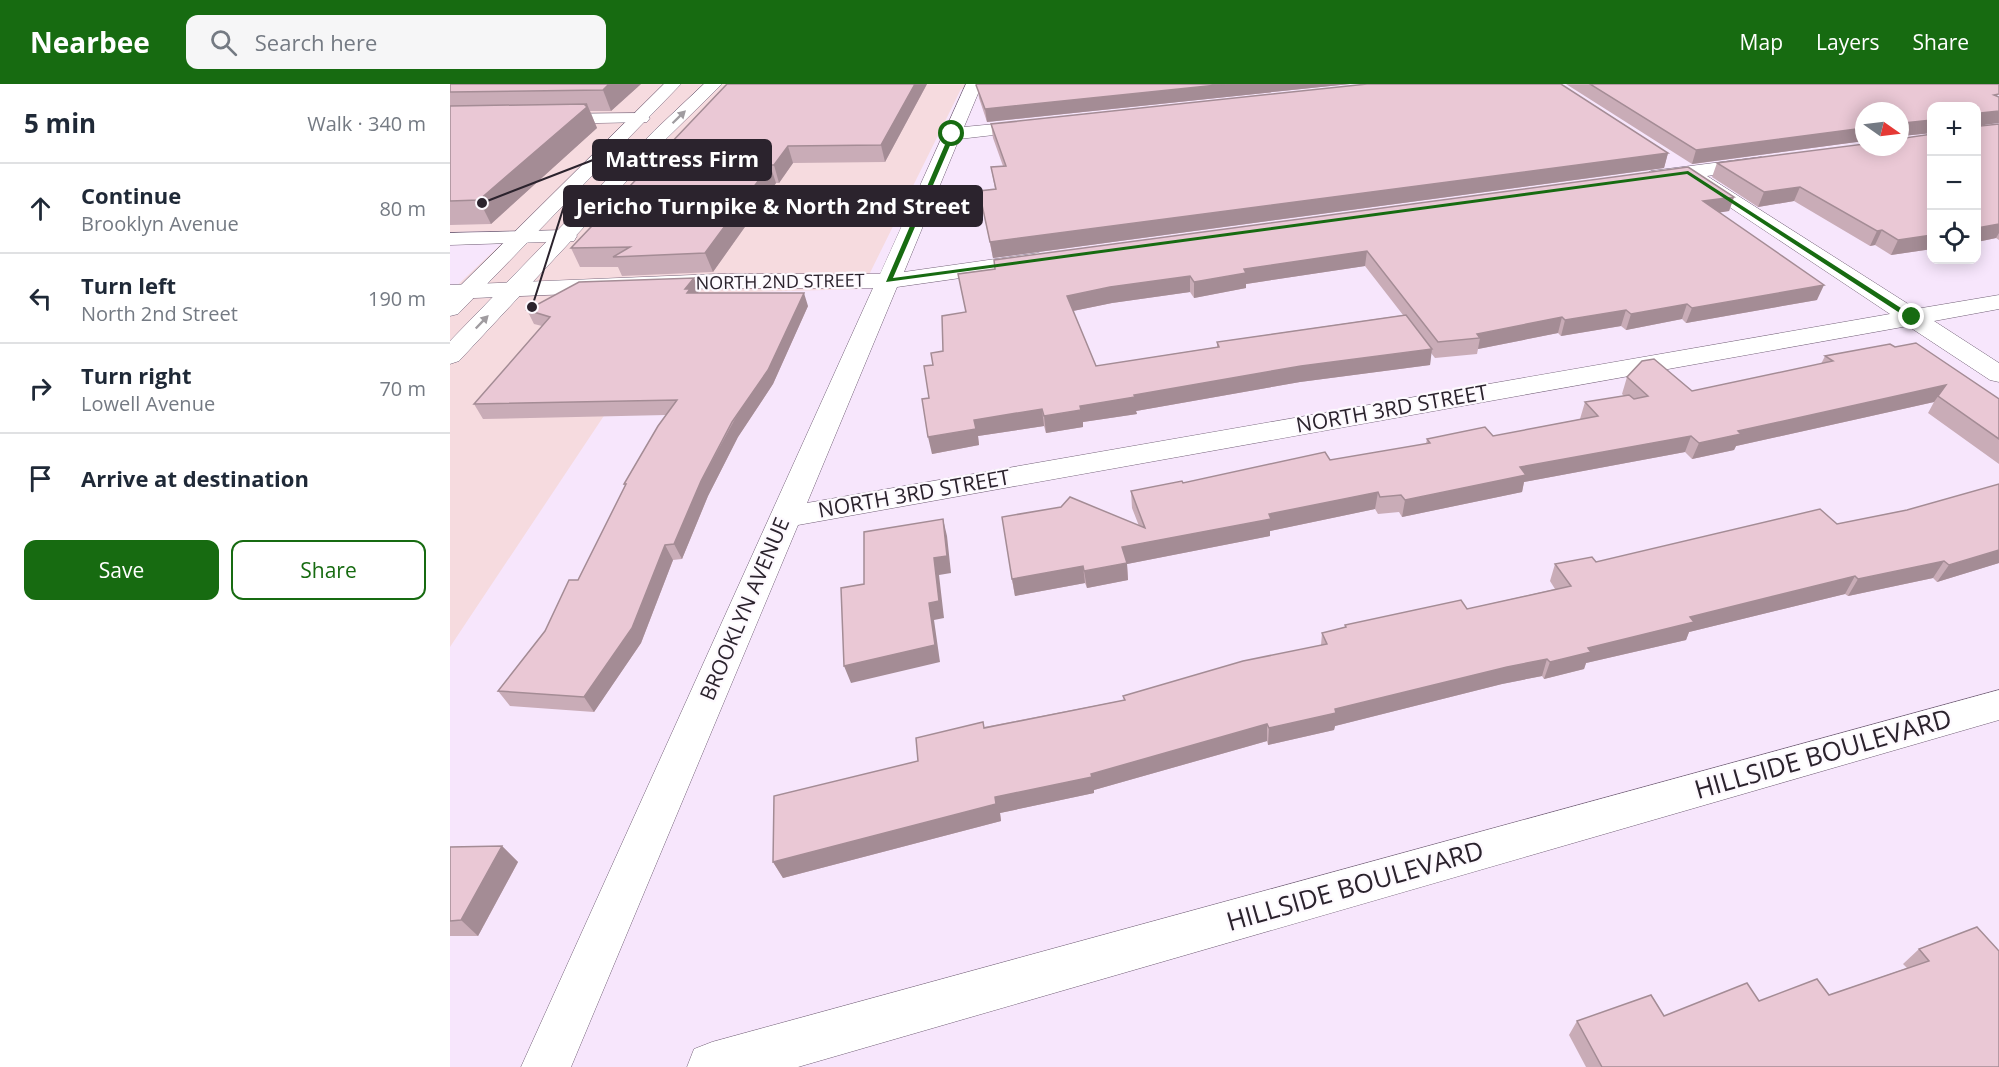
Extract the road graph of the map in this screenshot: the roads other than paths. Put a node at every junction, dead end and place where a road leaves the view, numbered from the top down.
1 (673, 84) edge
2 (714, 84) edge
3 (974, 84) edge
4 (641, 118) junction
5 (531, 119) edge
6 (1057, 123) edge
7 (952, 134) junction
8 (1658, 153) edge
9 (1782, 160) edge
10 (1688, 172) junction
11 (1629, 180) edge
12 (566, 236) junction
13 (523, 238) junction
14 (450, 239) edge
15 (1053, 258) edge
16 (888, 281) junction
17 (515, 289) junction
18 (459, 292) edge
19 (1999, 302) edge
20 (450, 309) edge
21 (1912, 317) junction
22 (450, 356) edge
23 (1999, 374) edge
24 (785, 517) junction
25 (1999, 705) edge
26 (546, 1067) edge
27 (712, 1067) edge

1 - 4 street
12 -> 2 street
3 - 7 street, BROOKLYN AVENUE
4 - 5 street
4 - 13 street
6 - 7 street
7 - 16 street, BROOKLYN AVENUE
8 - 10 street
9 - 10 street
10 - 11 street
10 - 21 street
12 - 13 street
12 - 17 street
13 - 14 street
13 - 18 street
15 - 16 street, NORTH 2ND STREET
16 - 17 street, NORTH 2ND STREET
16 - 24 street, BROOKLYN AVENUE
17 - 18 street, NORTH 2ND STREET
22 -> 17 street
18 - 20 street
19 - 21 street, NORTH 3RD STREET
21 - 23 street
21 - 24 street, NORTH 3RD STREET
24 - 26 street, BROOKLYN AVENUE
25 - 27 street, HILLSIDE BOULEVARD

